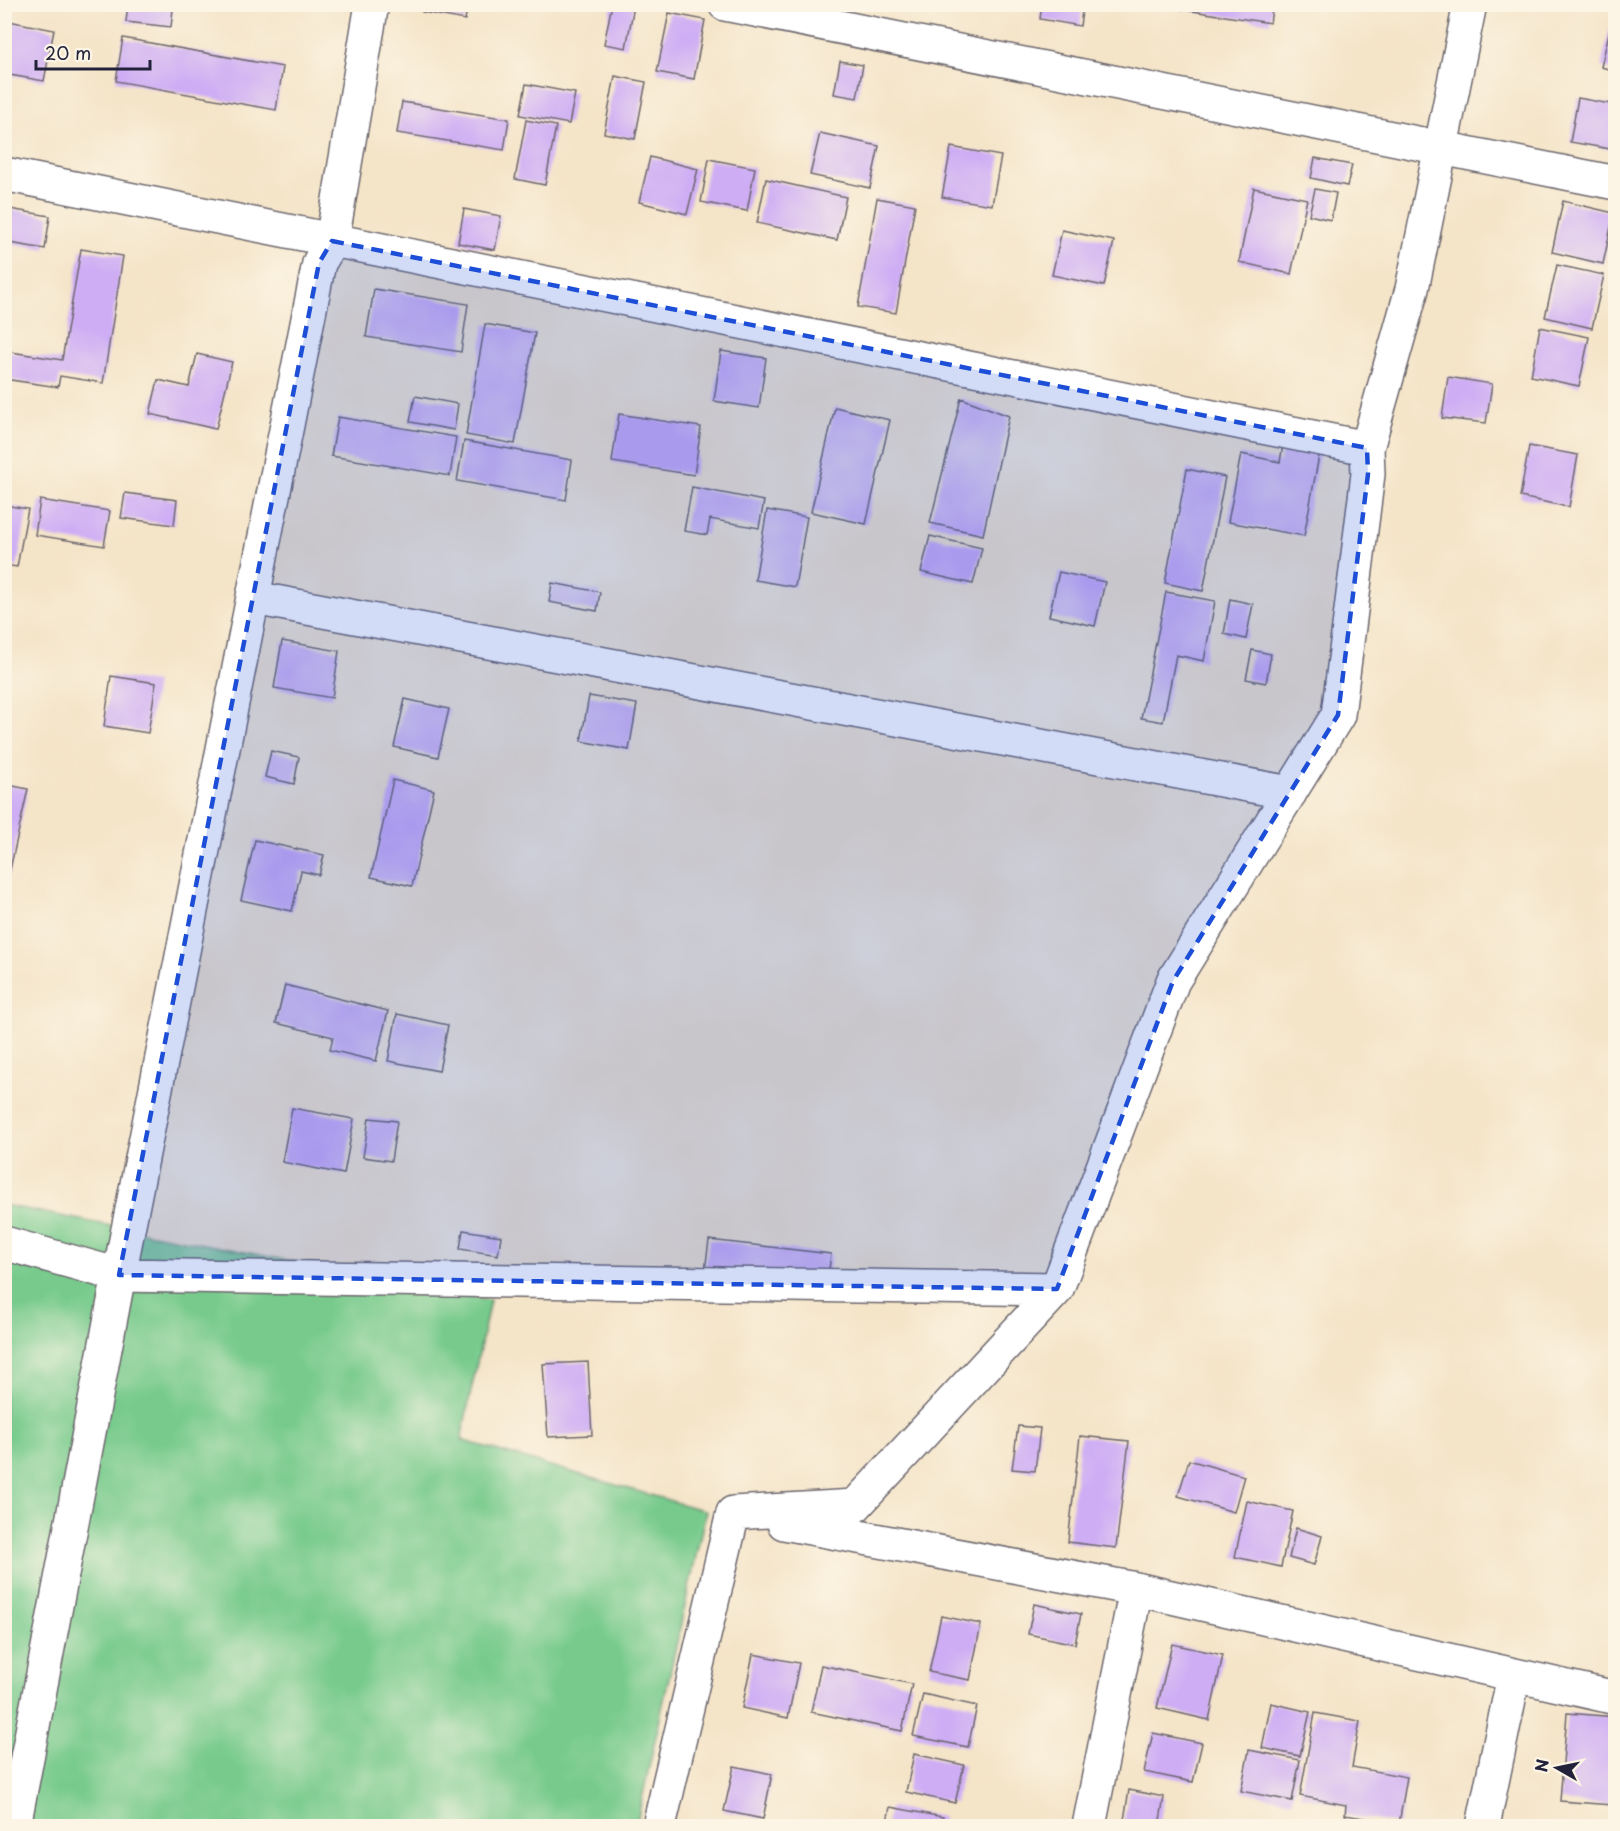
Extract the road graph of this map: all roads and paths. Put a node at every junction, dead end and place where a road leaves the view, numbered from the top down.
1 (372, 4) edge
2 (725, 4) edge
3 (1470, 4) edge
4 (1441, 148) junction
5 (4, 174) edge
6 (1616, 183) edge
7 (332, 241) junction
8 (1367, 448) junction
9 (254, 598) junction
10 (1290, 793) junction
11 (4, 1244) edge
12 (119, 1275) junction
13 (1057, 1289) junction
14 (733, 1513) junction
15 (1137, 1589) junction
16 (1514, 1675) junction
17 (1616, 1698) edge
18 (14, 1827) edge
19 (659, 1827) edge
20 (1089, 1827) edge
21 (1483, 1827) edge

1 - 7 street
2 - 4 street
3 - 4 street
4 - 6 street
4 - 8 street
5 - 7 street
7 - 8 street
7 - 9 street
8 - 10 street
9 - 10 street
9 - 12 street
10 - 13 street
11 - 12 street
12 - 13 street
12 - 18 street
13 - 14 street
14 - 15 street
14 - 19 street
15 - 16 street
15 - 20 street
16 - 17 street
16 - 21 street

